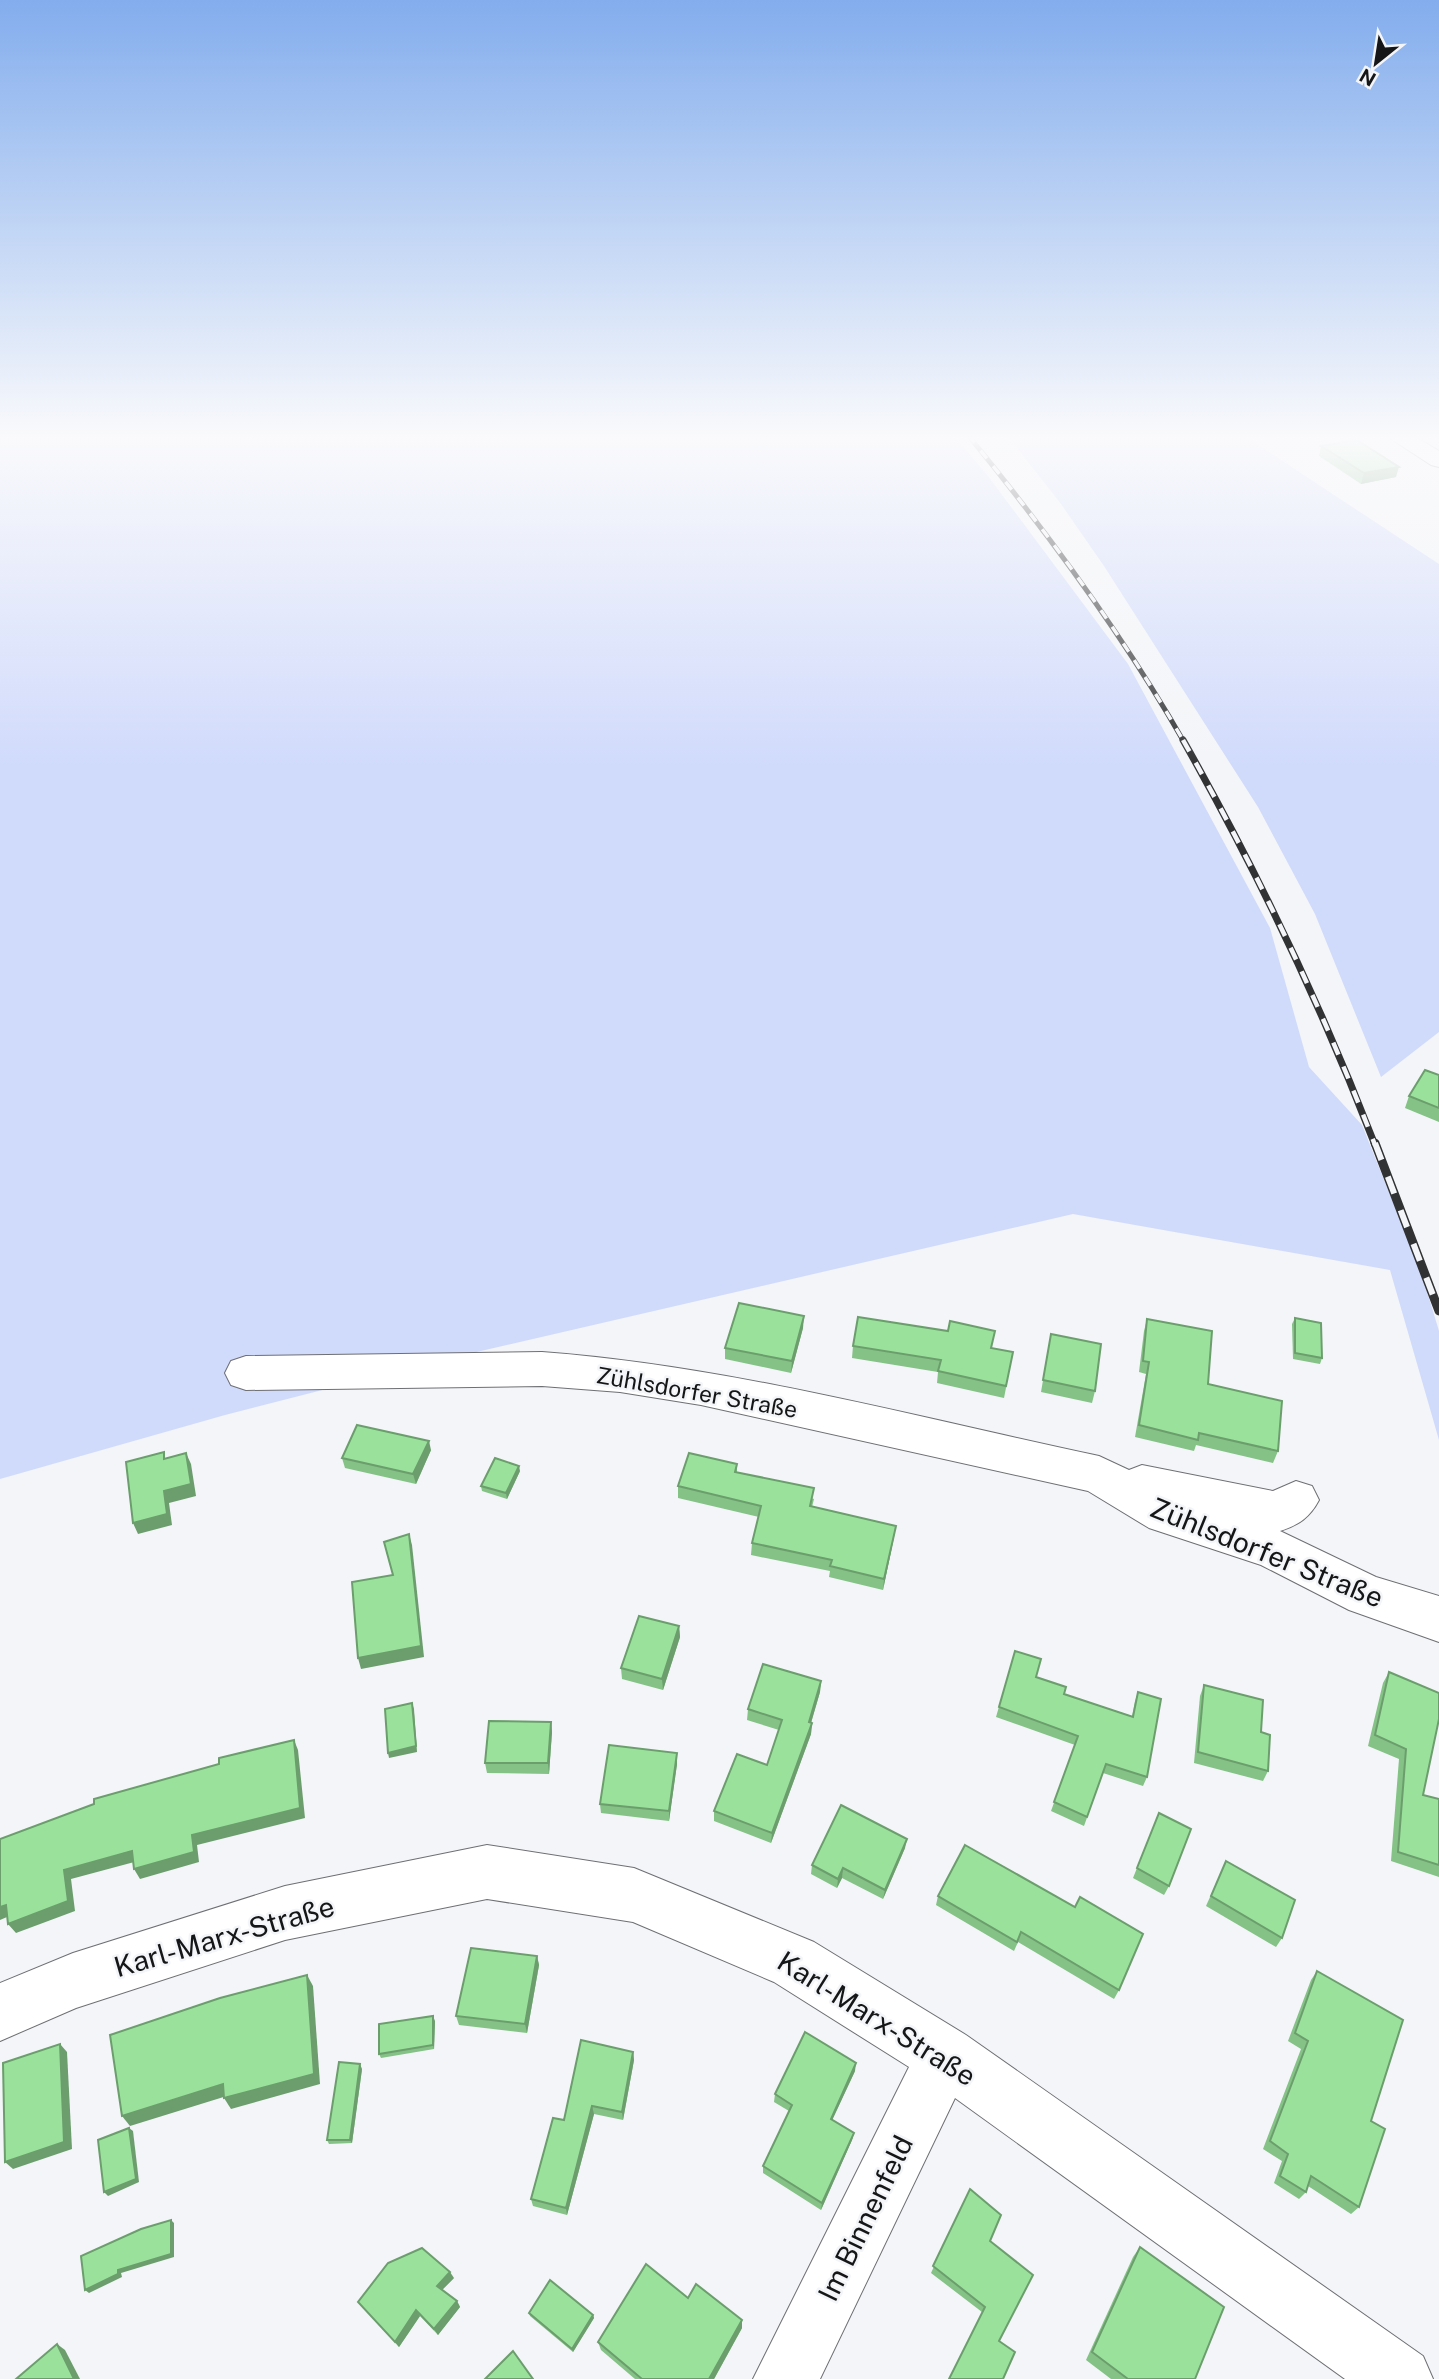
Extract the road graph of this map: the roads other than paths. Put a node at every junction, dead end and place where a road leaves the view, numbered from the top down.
1 (246, 1373) dead end
2 (1099, 1475) junction
3 (1296, 1500) dead end
4 (1439, 1620) edge
5 (0, 2012) edge
6 (945, 2056) junction
7 (786, 2379) edge
8 (1400, 2379) edge

1 - 2 street, Zühlsdorfer Straße
2 - 3 street, Zühlsdorfer Straße
2 - 4 street, Zühlsdorfer Straße
5 - 6 street, Karl-Marx-Straße
6 - 7 street, Im Binnenfeld
6 - 8 street, Karl-Marx-Straße

